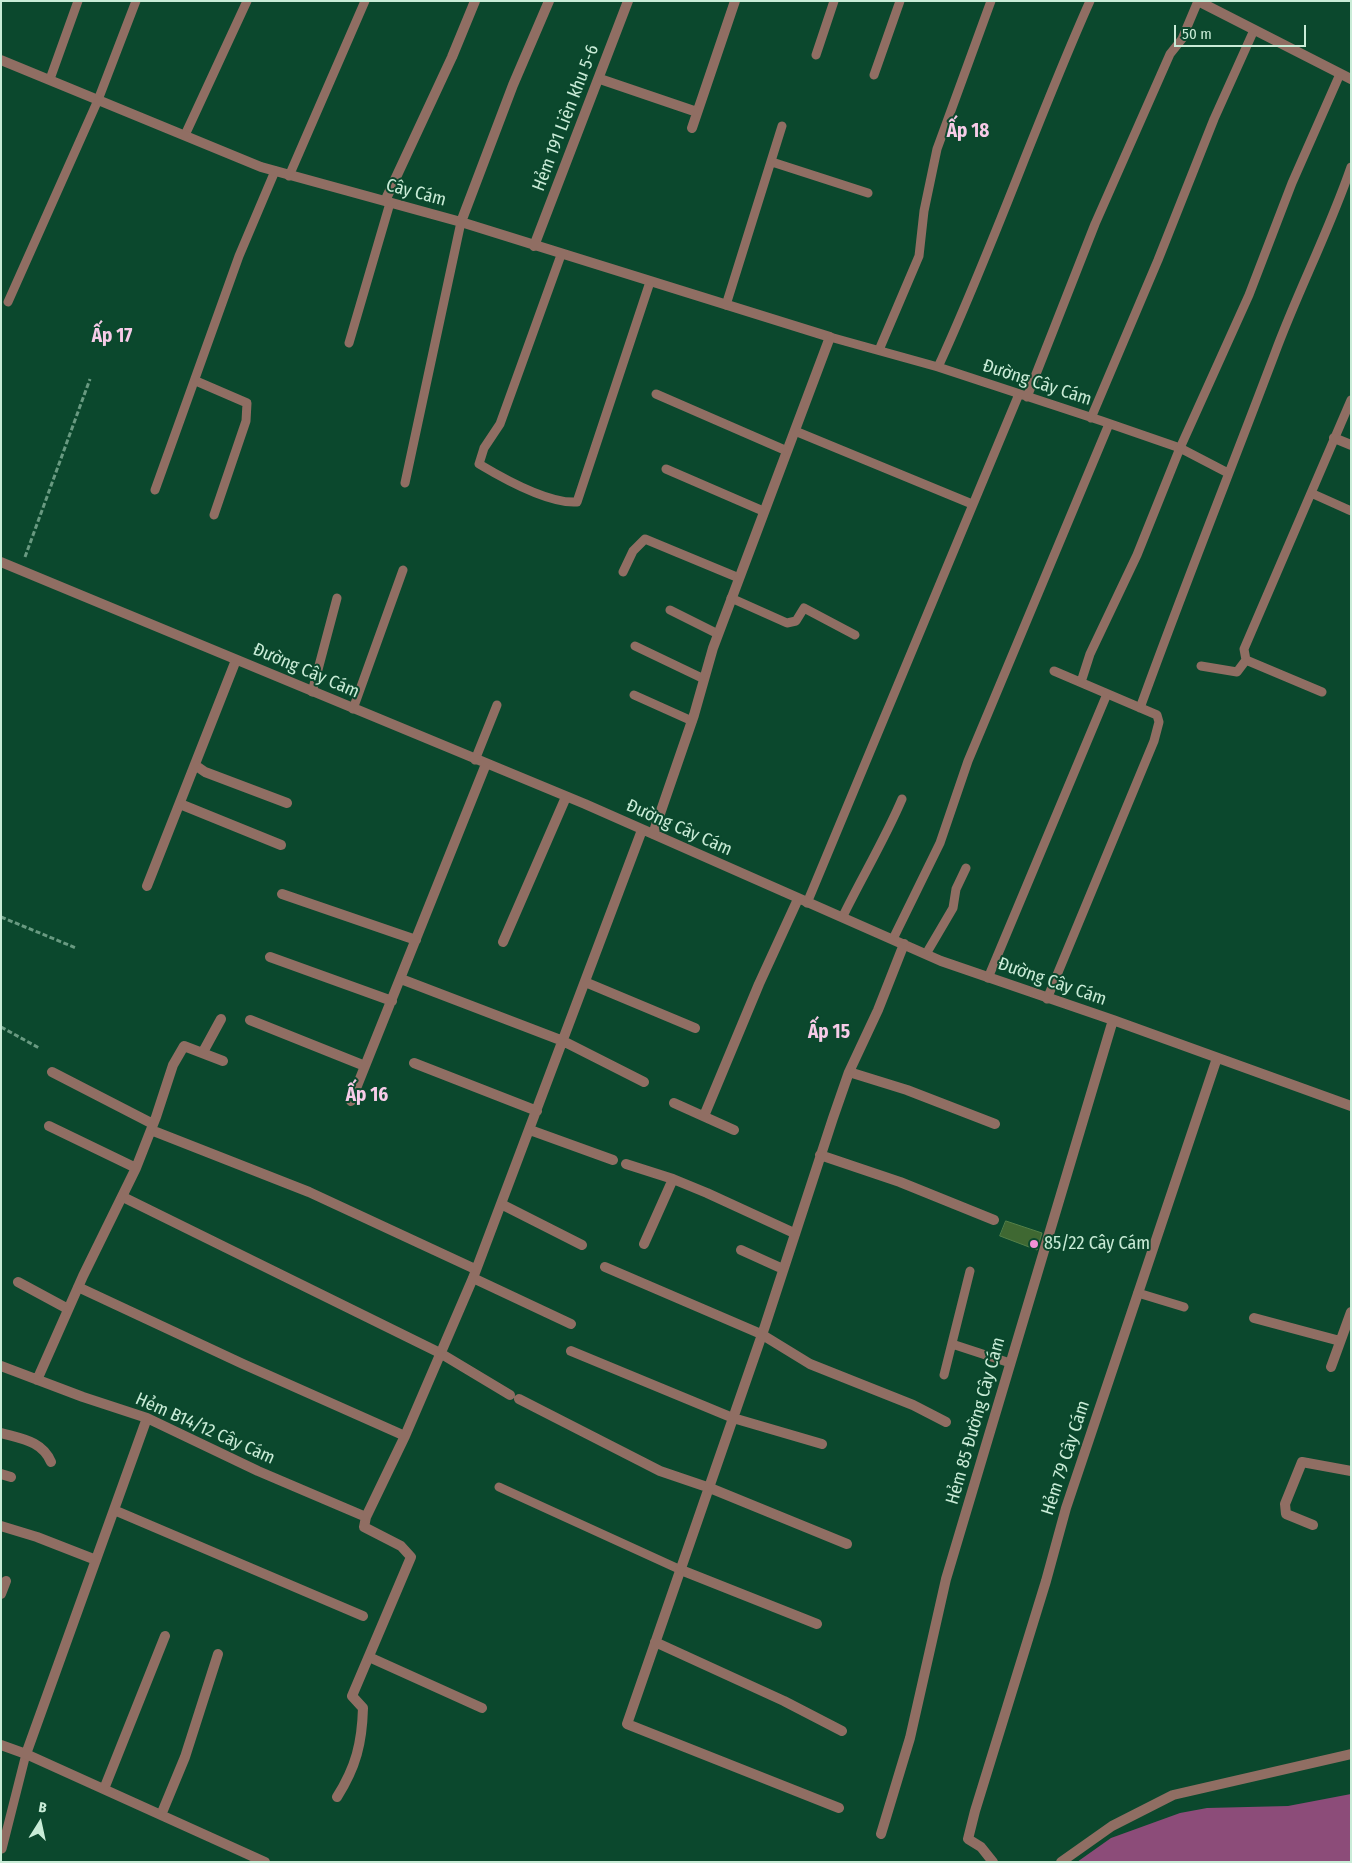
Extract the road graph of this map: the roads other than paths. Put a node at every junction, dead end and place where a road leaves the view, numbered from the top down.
1 (78, 1) edge
2 (136, 1) edge
3 (247, 1) edge
4 (365, 1) edge
5 (475, 1) edge
6 (549, 1) edge
7 (628, 1) edge
8 (735, 1) edge
9 (834, 1) edge
10 (900, 1) edge
11 (991, 1) edge
12 (1090, 1) edge
13 (1198, 1) edge
14 (1254, 30) junction
15 (816, 55) dead end
16 (2, 62) edge
17 (1340, 74) junction
18 (874, 75) dead end
19 (600, 78) junction
20 (50, 79) junction
21 (1351, 79) edge
22 (98, 100) junction
23 (697, 112) junction
24 (782, 126) dead end
25 (692, 128) dead end
26 (185, 135) junction
27 (772, 162) junction
28 (1351, 167) edge
29 (275, 171) junction
30 (289, 176) junction
31 (868, 193) dead end
32 (387, 202) junction
33 (461, 222) junction
34 (534, 246) junction
35 (562, 255) junction
36 (650, 282) junction
37 (8, 302) dead end
38 (726, 305) junction
39 (830, 337) junction
40 (350, 342) dead end
41 (879, 350) junction
42 (938, 367) junction
43 (196, 381) junction
44 (656, 394) dead end
45 (1023, 395) junction
46 (1351, 400) edge
47 (1091, 418) junction
48 (1109, 424) junction
49 (794, 431) junction
50 (1334, 438) junction
51 (1351, 445) edge
52 (1180, 448) junction
53 (787, 451) junction
54 (666, 469) dead end
55 (1228, 473) junction
56 (405, 483) dead end
57 (155, 490) dead end
58 (1311, 493) junction
59 (972, 504) junction
60 (763, 511) junction
61 (1351, 511) edge
62 (214, 515) dead end
63 (1, 562) edge
64 (403, 570) dead end
65 (623, 572) dead end
66 (739, 578) junction
67 (337, 598) dead end
68 (731, 598) junction
69 (670, 610) dead end
70 (718, 634) junction
71 (855, 635) dead end
72 (635, 646) dead end
73 (236, 660) junction
74 (1246, 660) junction
75 (1202, 666) dead end
76 (1054, 671) dead end
77 (704, 679) junction
78 (1081, 682) junction
79 (312, 692) junction
80 (1322, 692) dead end
81 (1107, 694) junction
82 (634, 695) dead end
83 (497, 705) dead end
84 (1140, 708) junction
85 (353, 709) junction
86 (692, 720) junction
87 (475, 760) junction
88 (486, 764) junction
89 (195, 765) junction
90 (566, 797) junction
91 (902, 799) dead end
92 (287, 803) dead end
93 (180, 804) junction
94 (642, 830) junction
95 (653, 834) junction
96 (281, 845) dead end
97 (966, 868) dead end
98 (147, 886) dead end
99 (282, 894) dead end
100 (803, 901) junction
101 (842, 916) junction
102 (894, 939) junction
103 (416, 940) junction
104 (503, 942) dead end
105 (904, 944) junction
106 (926, 954) junction
107 (270, 957) dead end
108 (988, 978) junction
109 (401, 979) junction
110 (585, 982) junction
111 (1047, 999) junction
112 (392, 1001) junction
113 (221, 1019) dead end
114 (250, 1020) dead end
115 (1113, 1020) junction
116 (695, 1028) dead end
117 (564, 1041) junction
118 (203, 1052) junction
119 (1217, 1058) junction
120 (223, 1062) dead end
121 (414, 1063) dead end
122 (366, 1066) junction
123 (52, 1072) dead end
124 (849, 1072) junction
125 (644, 1082) dead end
126 (351, 1101) dead end
127 (674, 1103) dead end
128 (1350, 1105) edge
129 (537, 1111) junction
130 (704, 1116) junction
131 (995, 1124) dead end
132 (49, 1126) dead end
133 (152, 1127) junction
134 (530, 1130) junction
135 (734, 1130) dead end
136 (820, 1155) junction
137 (613, 1160) dead end
138 (626, 1164) dead end
139 (136, 1168) junction
140 (673, 1179) junction
141 (123, 1197) junction
142 (501, 1204) junction
143 (994, 1220) dead end
144 (794, 1233) junction
145 (582, 1244) dead end
146 (644, 1244) dead end
147 (742, 1250) dead end
148 (605, 1266) dead end
149 (783, 1269) junction
150 (970, 1271) dead end
151 (474, 1273) junction
152 (18, 1282) dead end
153 (78, 1287) junction
154 (1138, 1293) junction
155 (1184, 1307) dead end
156 (68, 1310) junction
157 (1351, 1312) edge
158 (1254, 1318) dead end
159 (571, 1324) dead end
160 (761, 1334) junction
161 (1340, 1341) junction
162 (952, 1344) junction
163 (571, 1352) dead end
164 (440, 1353) junction
165 (1010, 1363) junction
166 (1, 1366) edge
167 (1331, 1367) dead end
168 (944, 1375) dead end
169 (37, 1380) junction
170 (147, 1418) junction
171 (734, 1418) junction
172 (946, 1422) dead end
173 (1, 1433) edge
174 (405, 1436) junction
175 (822, 1444) dead end
176 (51, 1462) dead end
177 (1351, 1471) edge
178 (499, 1487) dead end
179 (710, 1488) junction
180 (114, 1510) junction
181 (366, 1517) junction
182 (1313, 1525) dead end
183 (1, 1526) edge
184 (848, 1544) dead end
185 (96, 1560) junction
186 (681, 1570) junction
187 (6, 1581) dead end
188 (1, 1594) edge
189 (364, 1616) dead end
190 (816, 1624) dead end
191 (165, 1636) dead end
192 (655, 1642) junction
193 (218, 1654) dead end
194 (369, 1658) junction
195 (482, 1708) dead end
196 (842, 1731) dead end
197 (1, 1745) edge
198 (26, 1754) junction
199 (1351, 1754) edge
200 (104, 1789) junction
201 (337, 1797) dead end
202 (839, 1808) dead end
203 (161, 1815) junction
204 (881, 1834) dead end
205 (2, 1849) edge
206 (265, 1862) edge
207 (993, 1862) edge
208 (1061, 1862) edge

1 - 20 lane
2 - 22 lane
3 - 26 lane
4 - 30 lane
5 - 32 street
6 - 33 street
7 - 19 street, Hẻm 191 Liên khu 5-6
8 - 23 street
9 - 15 lane
10 - 18 lane
11 - 41 lane
12 - 42 lane
13 - 14 street
13 - 45 lane
14 - 17 street
14 - 47 lane
16 - 20 street, Cây Cám
17 - 21 street
17 - 52 lane
19 - 23 street
19 - 34 street, Hẻm 191 Liên khu 5-6
20 - 22 street, Cây Cám
22 - 26 street, Cây Cám
22 - 37 lane
23 - 25 street
24 - 27 lane
26 - 29 street, Cây Cám
27 - 31 lane
27 - 38 lane
28 - 55 lane
29 - 30 street, Cây Cám
29 - 43 lane
30 - 32 street, Cây Cám
32 - 33 street, Cây Cám
32 - 40 lane
33 - 34 street, Cây Cám
33 - 56 lane
34 - 35 street, Cây Cám
35 - 36 street, Cây Cám
35 - 36 lane
36 - 38 street, Cây Cám
38 - 39 street, Cây Cám
39 - 41 lane, Đường Cây Cám
39 - 49 street
41 - 42 lane, Đường Cây Cám
42 - 45 lane, Đường Cây Cám
43 - 57 lane
43 - 62 lane
44 - 53 lane
45 - 47 lane, Đường Cây Cám
45 - 59 lane
46 - 50 lane
47 - 48 lane, Đường Cây Cám
48 - 52 lane, Đường Cây Cám
48 - 102 lane
49 - 53 street
49 - 59 lane
50 - 51 street
50 - 58 lane
52 - 55 lane, Đường Cây Cám
52 - 78 lane
53 - 60 street
54 - 60 lane
55 - 84 lane
58 - 61 lane
58 - 74 lane
59 - 100 lane
60 - 66 street
63 - 73 street, Đường Cây Cám
64 - 85 lane
65 - 66 lane
66 - 68 street
67 - 79 lane
68 - 70 street
68 - 71 lane
69 - 70 lane
70 - 77 street
72 - 77 lane
73 - 79 street, Đường Cây Cám
73 - 89 street
74 - 75 lane
74 - 80 lane
76 - 78 lane
77 - 86 street
78 - 81 lane
79 - 85 street, Đường Cây Cám
81 - 84 lane
81 - 108 lane
82 - 86 lane
83 - 87 lane
84 - 111 lane
85 - 87 street, Đường Cây Cám
86 - 95 street
87 - 88 street, Đường Cây Cám
88 - 90 street, Đường Cây Cám
88 - 103 street
89 - 92 street
89 - 93 street
90 - 94 street, Đường Cây Cám
90 - 104 street
91 - 101 lane
93 - 96 street
93 - 98 street
94 - 95 street, Đường Cây Cám
94 - 110 street
95 - 100 street, Đường Cây Cám
97 - 106 lane
99 - 103 street
100 - 101 street, Đường Cây Cám
100 - 130 street
101 - 102 street, Đường Cây Cám
102 - 105 street, Đường Cây Cám
103 - 109 street
105 - 106 street, Đường Cây Cám
105 - 124 street
106 - 108 street, Đường Cây Cám
107 - 112 street
108 - 111 street, Đường Cây Cám
109 - 112 street
109 - 117 street
110 - 116 street
110 - 117 street
111 - 115 street, Đường Cây Cám
112 - 122 street
113 - 118 street
114 - 122 street
115 - 119 street, Đường Cây Cám
115 - 165 street, Hẻm 85 Đường Cây Cám
117 - 125 street
117 - 129 street
118 - 120 street
118 - 133 street
119 - 128 street, Đường Cây Cám
119 - 154 street, Hẻm 79 Cây Cám
121 - 129 street
122 - 126 street
123 - 133 street
124 - 131 street
124 - 136 street
127 - 130 street
129 - 134 street
130 - 135 street
132 - 139 street
133 - 139 street
133 - 151 street
134 - 137 street
134 - 142 street
136 - 143 street
136 - 144 street
138 - 140 street
139 - 141 street
140 - 144 street
140 - 146 street
141 - 153 street
141 - 164 street
142 - 145 street
142 - 151 street
144 - 149 street
147 - 149 street
148 - 160 street
149 - 160 street
150 - 162 lane
151 - 159 street
151 - 164 street
152 - 156 street
153 - 156 street
153 - 174 street
154 - 155 lane
154 - 207 street, Hẻm 79 Cây Cám
156 - 169 street
157 - 161 street
158 - 161 street
160 - 171 street
160 - 172 street
161 - 167 street
162 - 165 lane
162 - 168 lane
163 - 171 street
164 - 174 street
164 - 179 street
165 - 204 street, Hẻm 85 Đường Cây Cám
166 - 169 street, Hẻm B14/12 Cây Cám
169 - 170 street, Hẻm B14/12 Cây Cám
170 - 180 street
170 - 181 street, Hẻm B14/12 Cây Cám
171 - 175 street
171 - 179 street
173 - 176 street
174 - 181 street
177 - 182 street
178 - 186 lane
179 - 184 street
179 - 186 street
180 - 185 street
180 - 189 street
181 - 194 street
183 - 185 street
185 - 198 street
186 - 190 street
186 - 192 street
187 - 188 street
191 - 200 street
192 - 196 street
192 - 202 street
193 - 203 street
194 - 195 street
194 - 201 street
197 - 198 street
198 - 200 street
198 - 205 lane
199 - 208 street
200 - 203 street
203 - 206 street

